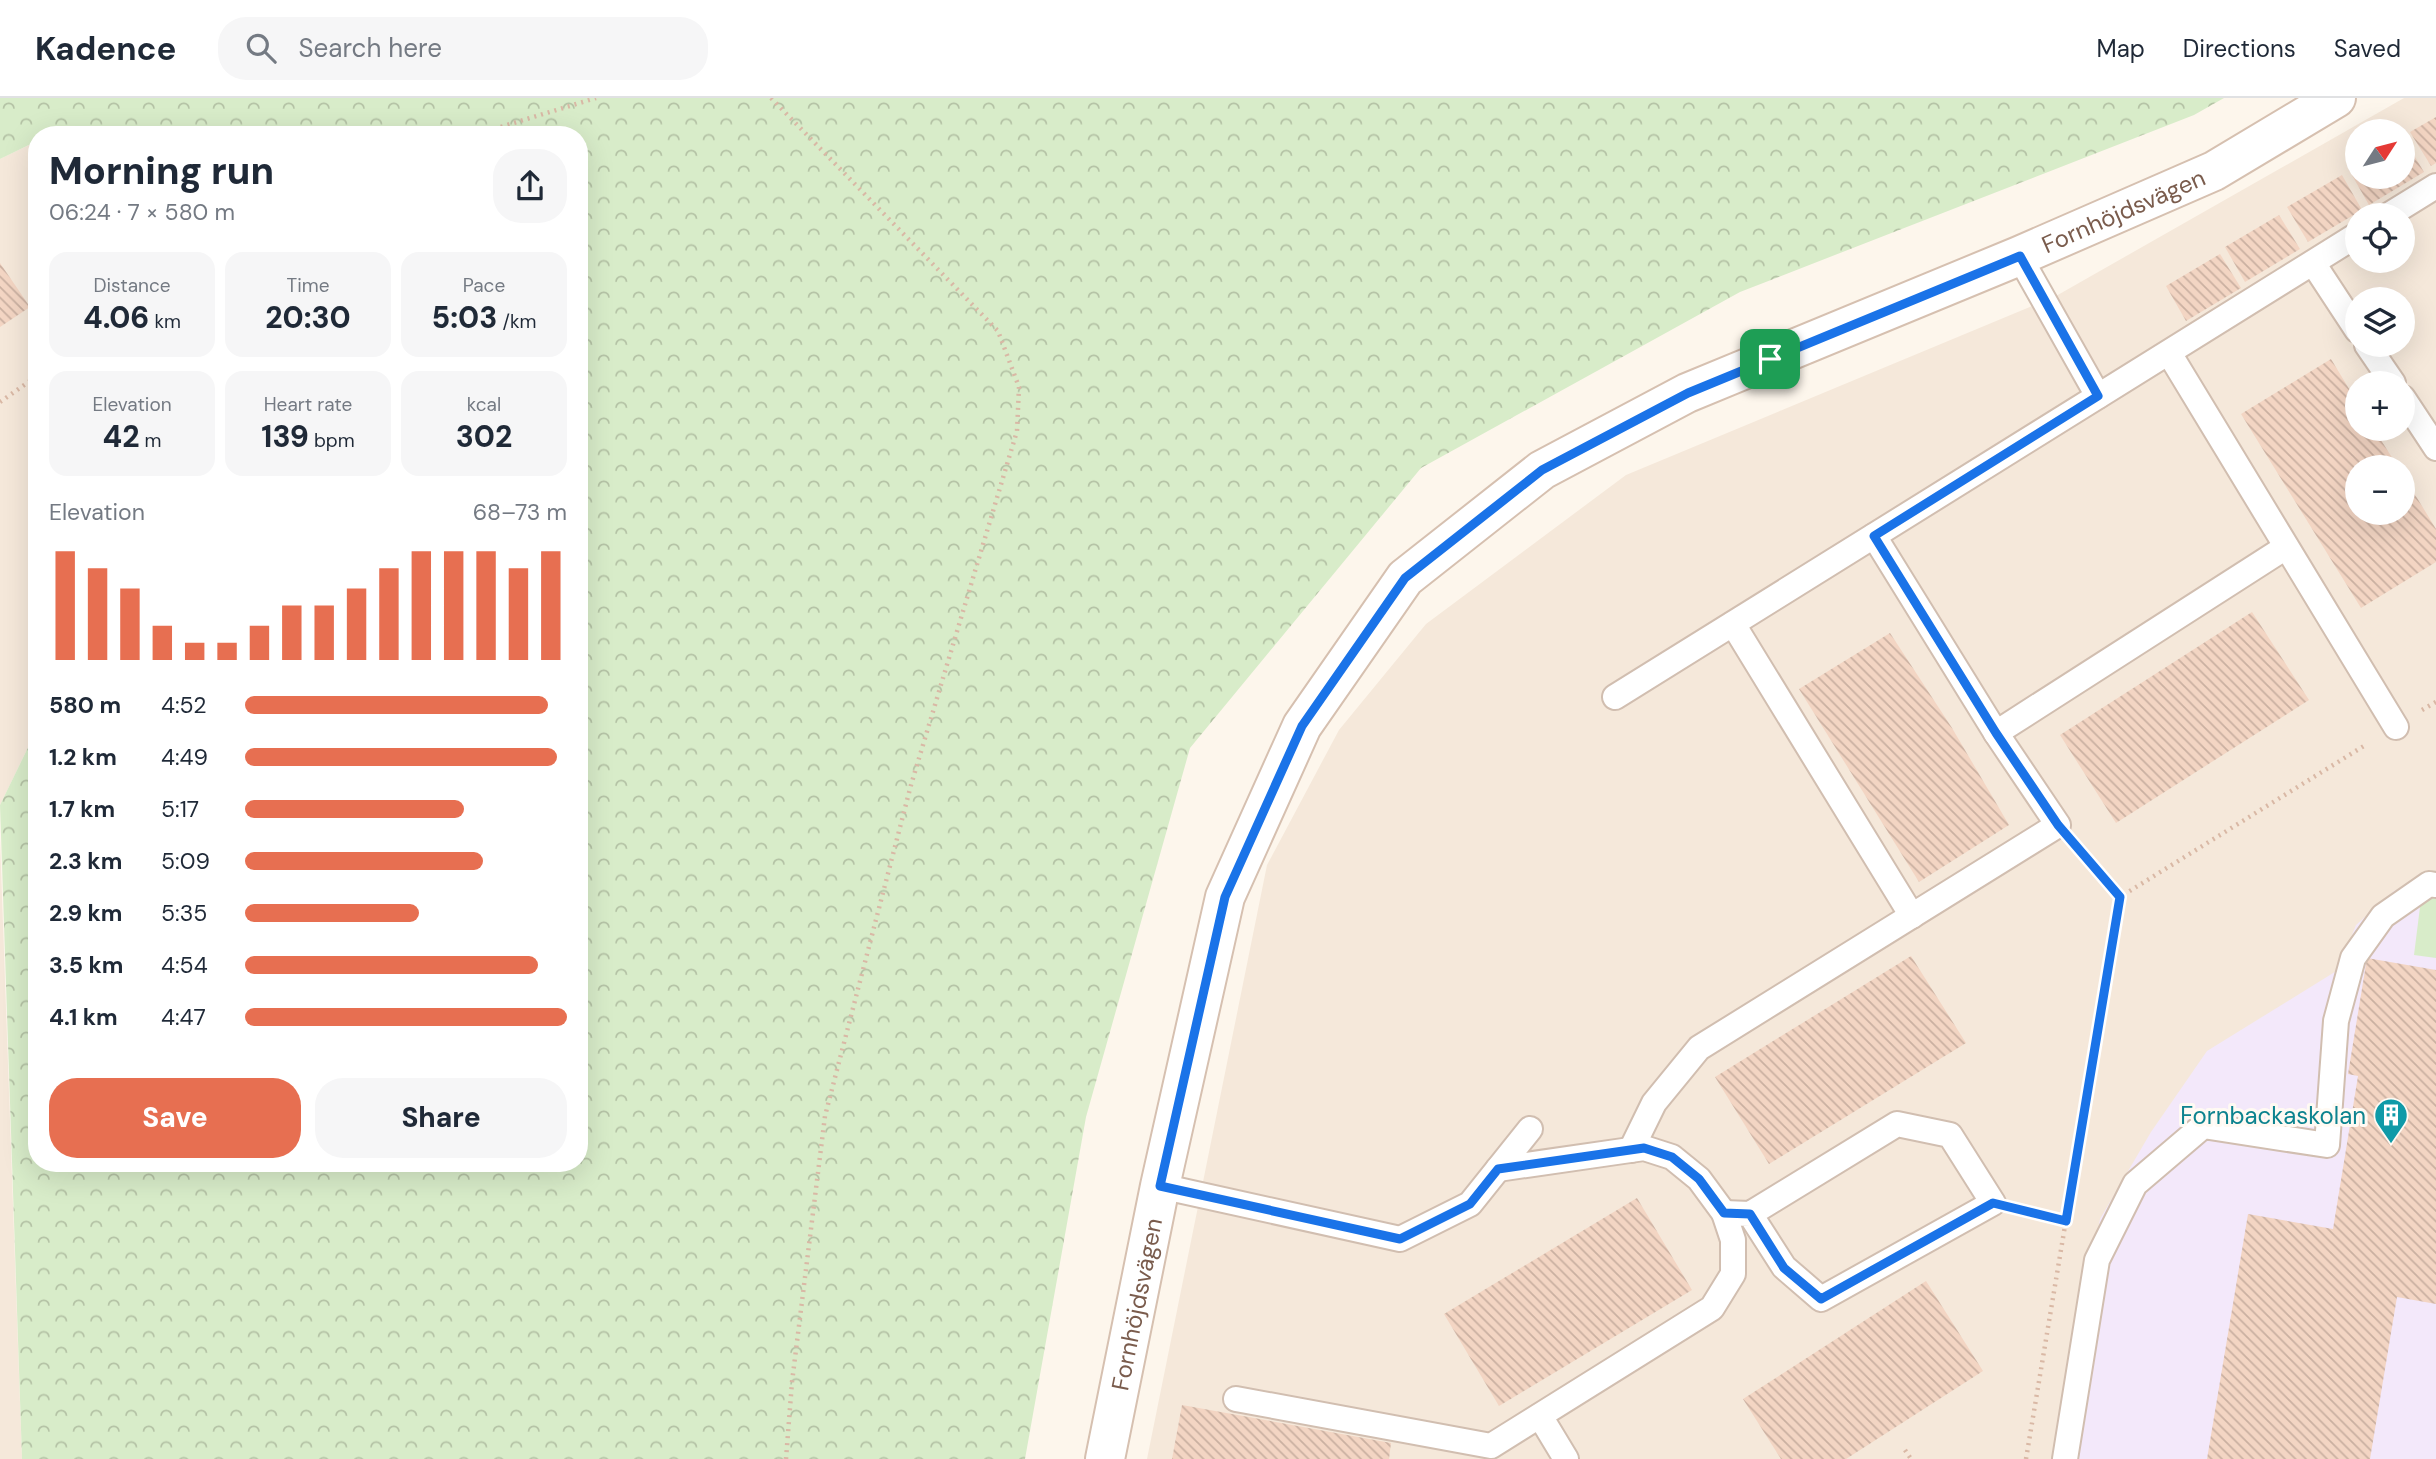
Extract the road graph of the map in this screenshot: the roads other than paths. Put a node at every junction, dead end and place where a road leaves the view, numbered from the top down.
1 (2336, 98) edge
2 (2436, 186) edge
3 (2408, 203) edge
4 (2345, 242) edge
5 (2020, 256) junction
6 (2313, 262) junction
7 (2345, 311) edge
8 (2169, 352) junction
9 (2098, 396) junction
10 (2415, 416) edge
11 (2436, 448) edge
12 (1874, 536) junction
13 (2286, 547) junction
14 (1733, 624) junction
15 (1615, 697) dead end
16 (2396, 727) road end
17 (1996, 733) junction
18 (2436, 885) edge
19 (1912, 916) junction
20 (1530, 1129) dead end
21 (1631, 1150) junction
22 (1498, 1169) junction
23 (1160, 1186) junction
24 (1724, 1213) junction
25 (1750, 1214) junction
26 (1236, 1399) dead end
27 (1540, 1416) junction
28 (1105, 1459) edge
29 (1566, 1459) edge
30 (2065, 1459) edge

1 - 5 street, Fornhöjdsvägen
2 - 3 lane
4 - 6 lane
5 - 9 lane
5 - 23 street, Fornhöjdsvägen
6 - 7 lane
6 - 8 lane
8 - 9 lane
8 - 13 lane
9 - 12 lane
10 - 11 lane
12 - 14 lane
12 - 17 lane
13 - 16 lane
13 - 17 lane
14 - 15 lane
14 - 19 lane
17 - 19 lane
18 - 30 lane
19 - 21 lane
20 - 22 lane
21 - 22 lane
21 - 24 lane
22 - 23 lane
23 - 28 street, Fornhöjdsvägen
24 - 25 lane
24 - 27 lane
25 - 25 lane
26 - 27 lane
27 - 29 lane

